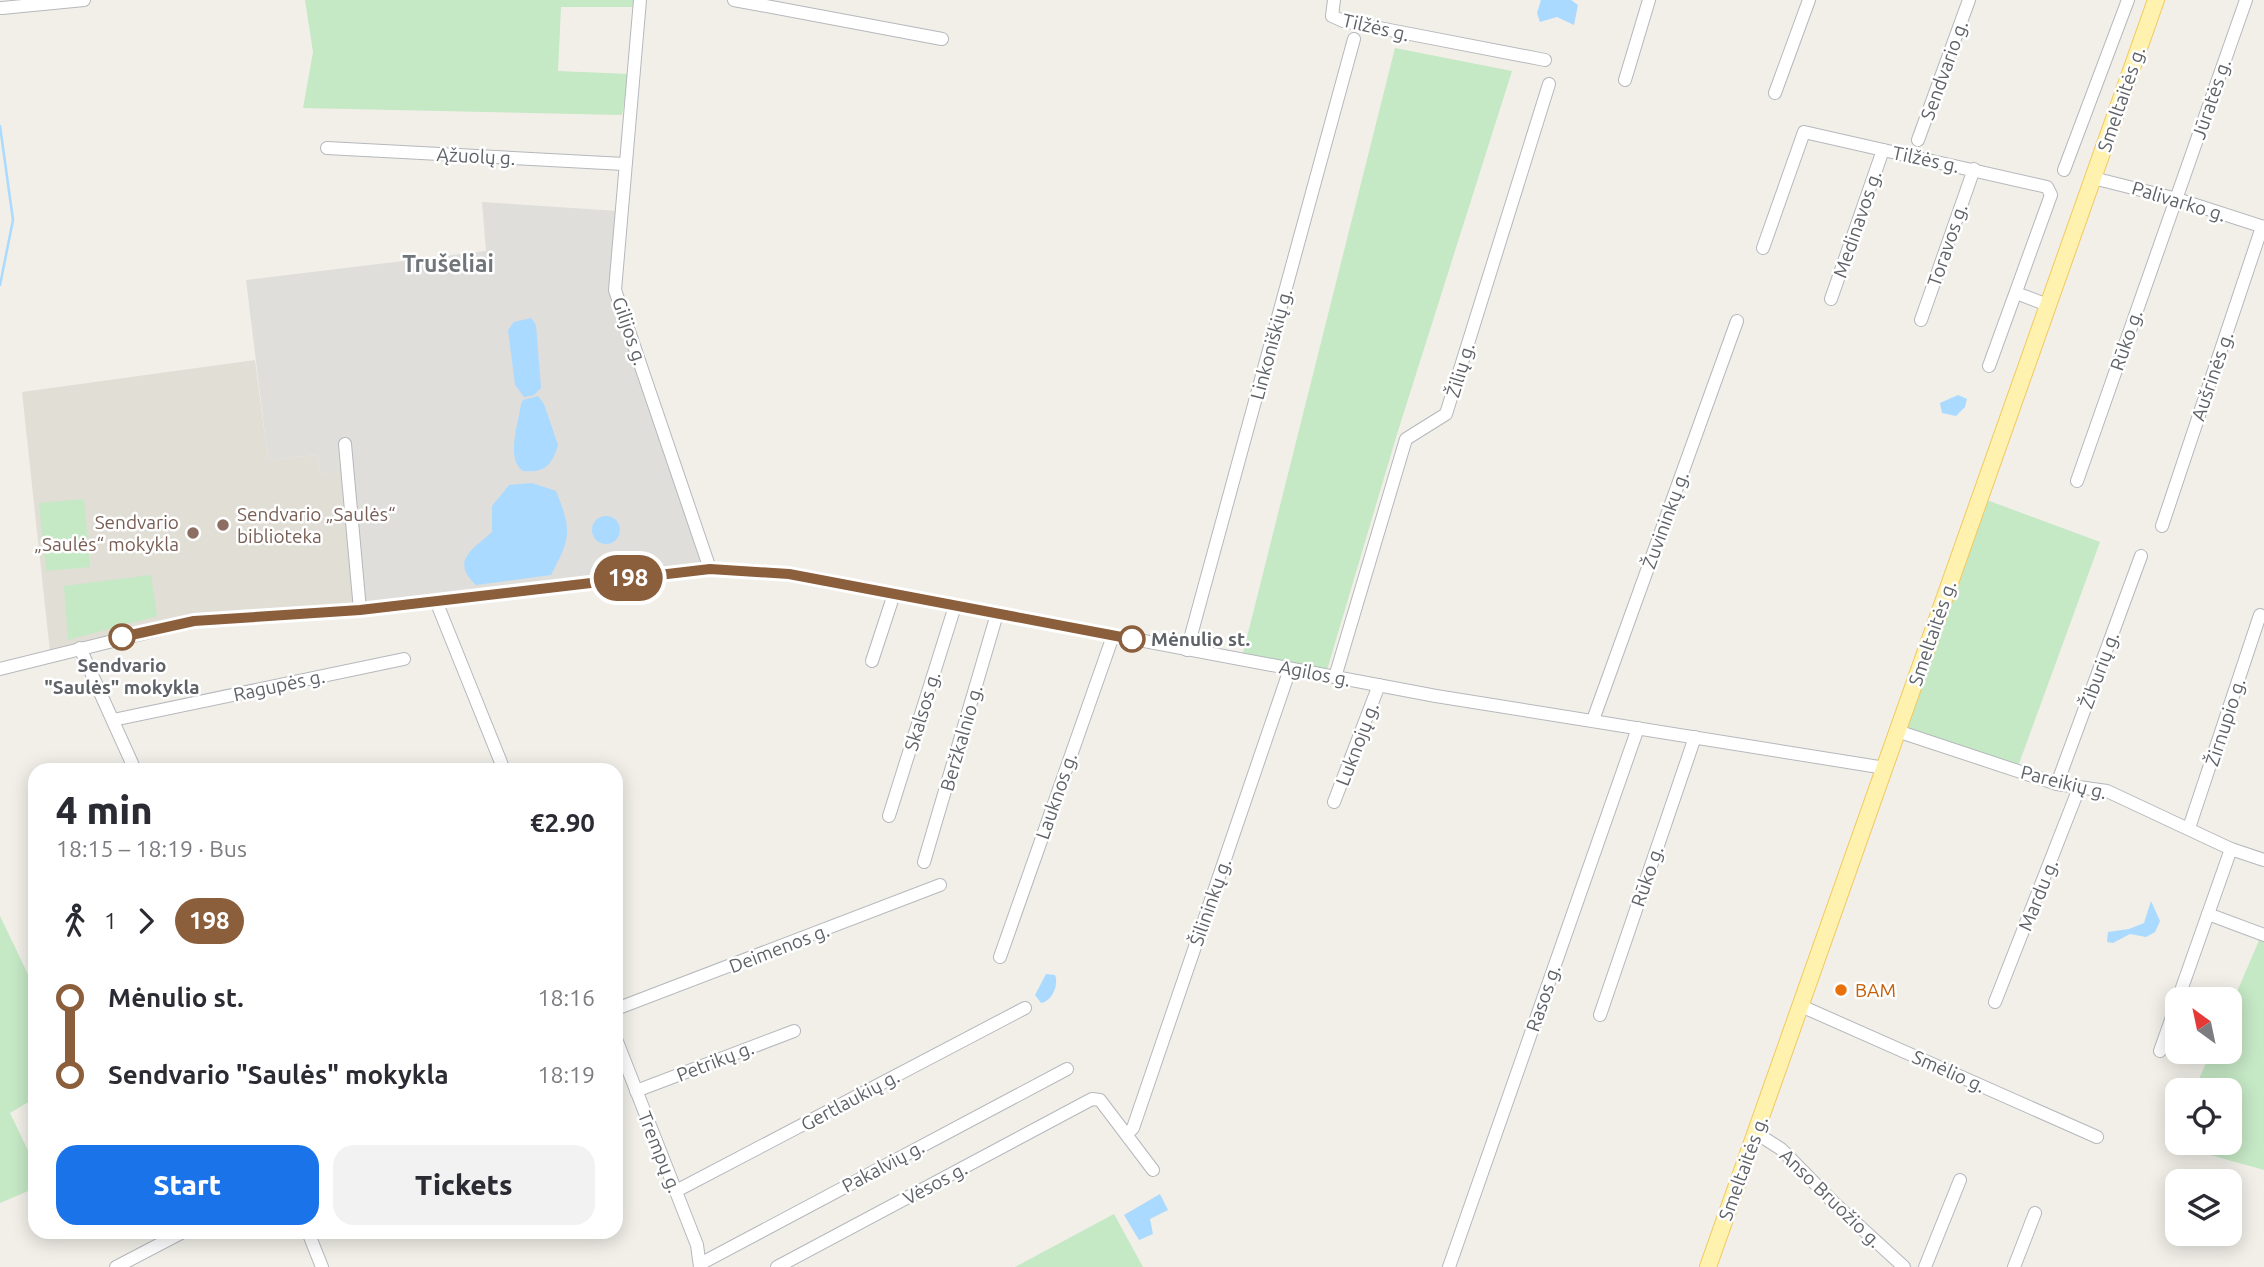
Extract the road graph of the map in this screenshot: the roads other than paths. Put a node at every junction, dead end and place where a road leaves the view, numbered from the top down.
1 (84, 0) edge
2 (640, 0) edge
3 (734, 0) edge
4 (1334, 0) edge
5 (1649, 0) edge
6 (1809, 0) edge
7 (1969, 0) edge
8 (2128, 0) edge
9 (2156, 0) edge
10 (2246, 0) edge
11 (2, 8) dead end
12 (942, 39) dead end
13 (1354, 39) dead end
14 (1545, 60) dead end
15 (1625, 80) dead end
16 (1549, 84) dead end
17 (1775, 93) dead end
18 (1918, 141) dead end
19 (327, 148) dead end
20 (1883, 150) junction
21 (624, 164) junction
22 (1974, 169) junction
23 (2064, 170) dead end
24 (2093, 178) junction
25 (2177, 199) junction
26 (2263, 227) edge
27 (1763, 248) dead end
28 (2016, 293) junction
29 (1831, 299) dead end
30 (2048, 305) junction
31 (1920, 320) dead end
32 (1737, 321) dead end
33 (1989, 366) dead end
34 (345, 444) dead end
35 (2077, 481) dead end
36 (2162, 526) dead end
37 (2141, 556) dead end
38 (710, 569) junction
39 (894, 594) junction
40 (436, 601) junction
41 (955, 606) junction
42 (360, 610) junction
43 (997, 614) junction
44 (2260, 615) dead end
45 (1113, 636) junction
46 (80, 648) junction
47 (1187, 649) junction
48 (404, 659) dead end
49 (872, 661) dead end
50 (0, 669) edge
51 (1290, 669) junction
52 (1335, 677) junction
53 (1380, 685) junction
54 (1593, 719) junction
55 (113, 720) junction
56 (1638, 728) junction
57 (1897, 732) junction
58 (1695, 737) junction
59 (132, 763) edge
60 (501, 763) edge
61 (1885, 768) junction
62 (2057, 785) junction
63 (2079, 788) junction
64 (1334, 802) dead end
65 (889, 816) dead end
66 (2189, 828) junction
67 (2231, 849) junction
68 (2264, 860) edge
69 (924, 862) dead end
70 (940, 885) dead end
71 (2208, 914) junction
72 (2264, 935) edge
73 (1000, 957) dead end
74 (2183, 987) edge
75 (1994, 1002) dead end
76 (623, 1006) edge
77 (1801, 1006) junction
78 (1025, 1008) dead end
79 (1600, 1015) dead end
80 (793, 1031) dead end
81 (2165, 1037) edge
82 (2160, 1051) dead end
83 (623, 1064) edge
84 (1067, 1069) dead end
85 (636, 1091) junction
86 (1756, 1133) junction
87 (1127, 1134) junction
88 (2097, 1137) dead end
89 (1153, 1170) dead end
90 (1960, 1180) dead end
91 (676, 1191) junction
92 (2035, 1213) dead end
93 (170, 1239) edge
94 (312, 1239) edge
95 (700, 1266) edge
96 (116, 1267) edge
97 (322, 1267) edge
98 (777, 1267) edge
99 (1448, 1267) edge
100 (1708, 1267) edge
101 (1904, 1267) edge
102 (1925, 1267) edge
103 (2014, 1267) edge

1 - 11 street
2 - 21 street, Gilijos g.
3 - 12 street
4 - 14 street, Tilžės g.
5 - 15 street
6 - 17 street
7 - 18 street, Sendvario g.
8 - 23 street
9 - 24 main road, Smeltaitės g.
10 - 25 street, Jūratės g.
13 - 47 street, Linkoniškių g.
16 - 52 street, Žilių g.
19 - 21 street, Ąžuolų g.
20 - 22 street, Tilžės g.
20 - 27 street, Tilžės g.
20 - 29 street, Medinavos g.
21 - 38 street, Gilijos g.
22 - 28 street, Tilžės g.
22 - 31 street, Toravos g.
24 - 25 street, Palivarko g.
24 - 30 main road, Smeltaitės g.
25 - 26 street, Palivarko g.
25 - 35 street, Rūko g.
26 - 36 street, Aušrinės g.
28 - 30 street
28 - 33 street
30 - 57 main road, Smeltaitės g.
32 - 54 street, Žuvininkų g.
34 - 42 street
37 - 62 street, Žiburių g.
38 - 39 street, Agilos g.
38 - 40 street, Agilos g.
39 - 41 street, Agilos g.
39 - 49 street
40 - 42 street, Agilos g.
40 - 60 street
41 - 43 street, Agilos g.
41 - 65 street, Skalsos g.
42 - 46 street, Agilos g.
43 - 45 street, Agilos g.
43 - 69 street, Beržkalnio g.
44 - 66 street, Žirnupio g.
45 - 47 street, Agilos g.
45 - 73 street, Lauknos g.
46 - 50 street, Agilos g.
46 - 55 street
47 - 51 street, Agilos g.
48 - 55 street, Ragupės g.
51 - 52 street, Agilos g.
51 - 87 street, Šilininkų g.
52 - 53 street, Agilos g.
53 - 54 street, Agilos g.
53 - 64 street, Luknojų g.
54 - 56 street, Agilos g.
55 - 59 street
56 - 58 street, Agilos g.
56 - 99 street, Rasos g.
57 - 61 main road, Smeltaitės g.
57 - 62 street, Pareikių g.
58 - 61 street, Agilos g.
58 - 79 street, Rūko g.
61 - 77 main road, Smeltaitės g.
62 - 63 street, Pareikių g.
63 - 66 street, Pareikių g.
63 - 75 street, Mardu g.
66 - 67 street, Pareikių g.
67 - 68 street, Pareikių g.
67 - 71 street
70 - 76 street, Deimenos g.
71 - 72 street
71 - 74 street
77 - 86 main road, Smeltaitės g.
77 - 88 street, Smėlio g.
78 - 91 street, Gertlaukių g.
80 - 85 street, Petrikų g.
81 - 82 street
83 - 85 street, Trempų g.
84 - 95 street, Pakalvių g.
85 - 91 street, Trempų g.
86 - 100 main road, Smeltaitės g.
86 - 101 street, Anso Bruožio g.
87 - 89 street
87 - 98 street, Vėsos g.
90 - 102 street
91 - 95 street, Trempų g.
92 - 103 street
93 - 96 street
94 - 97 street

